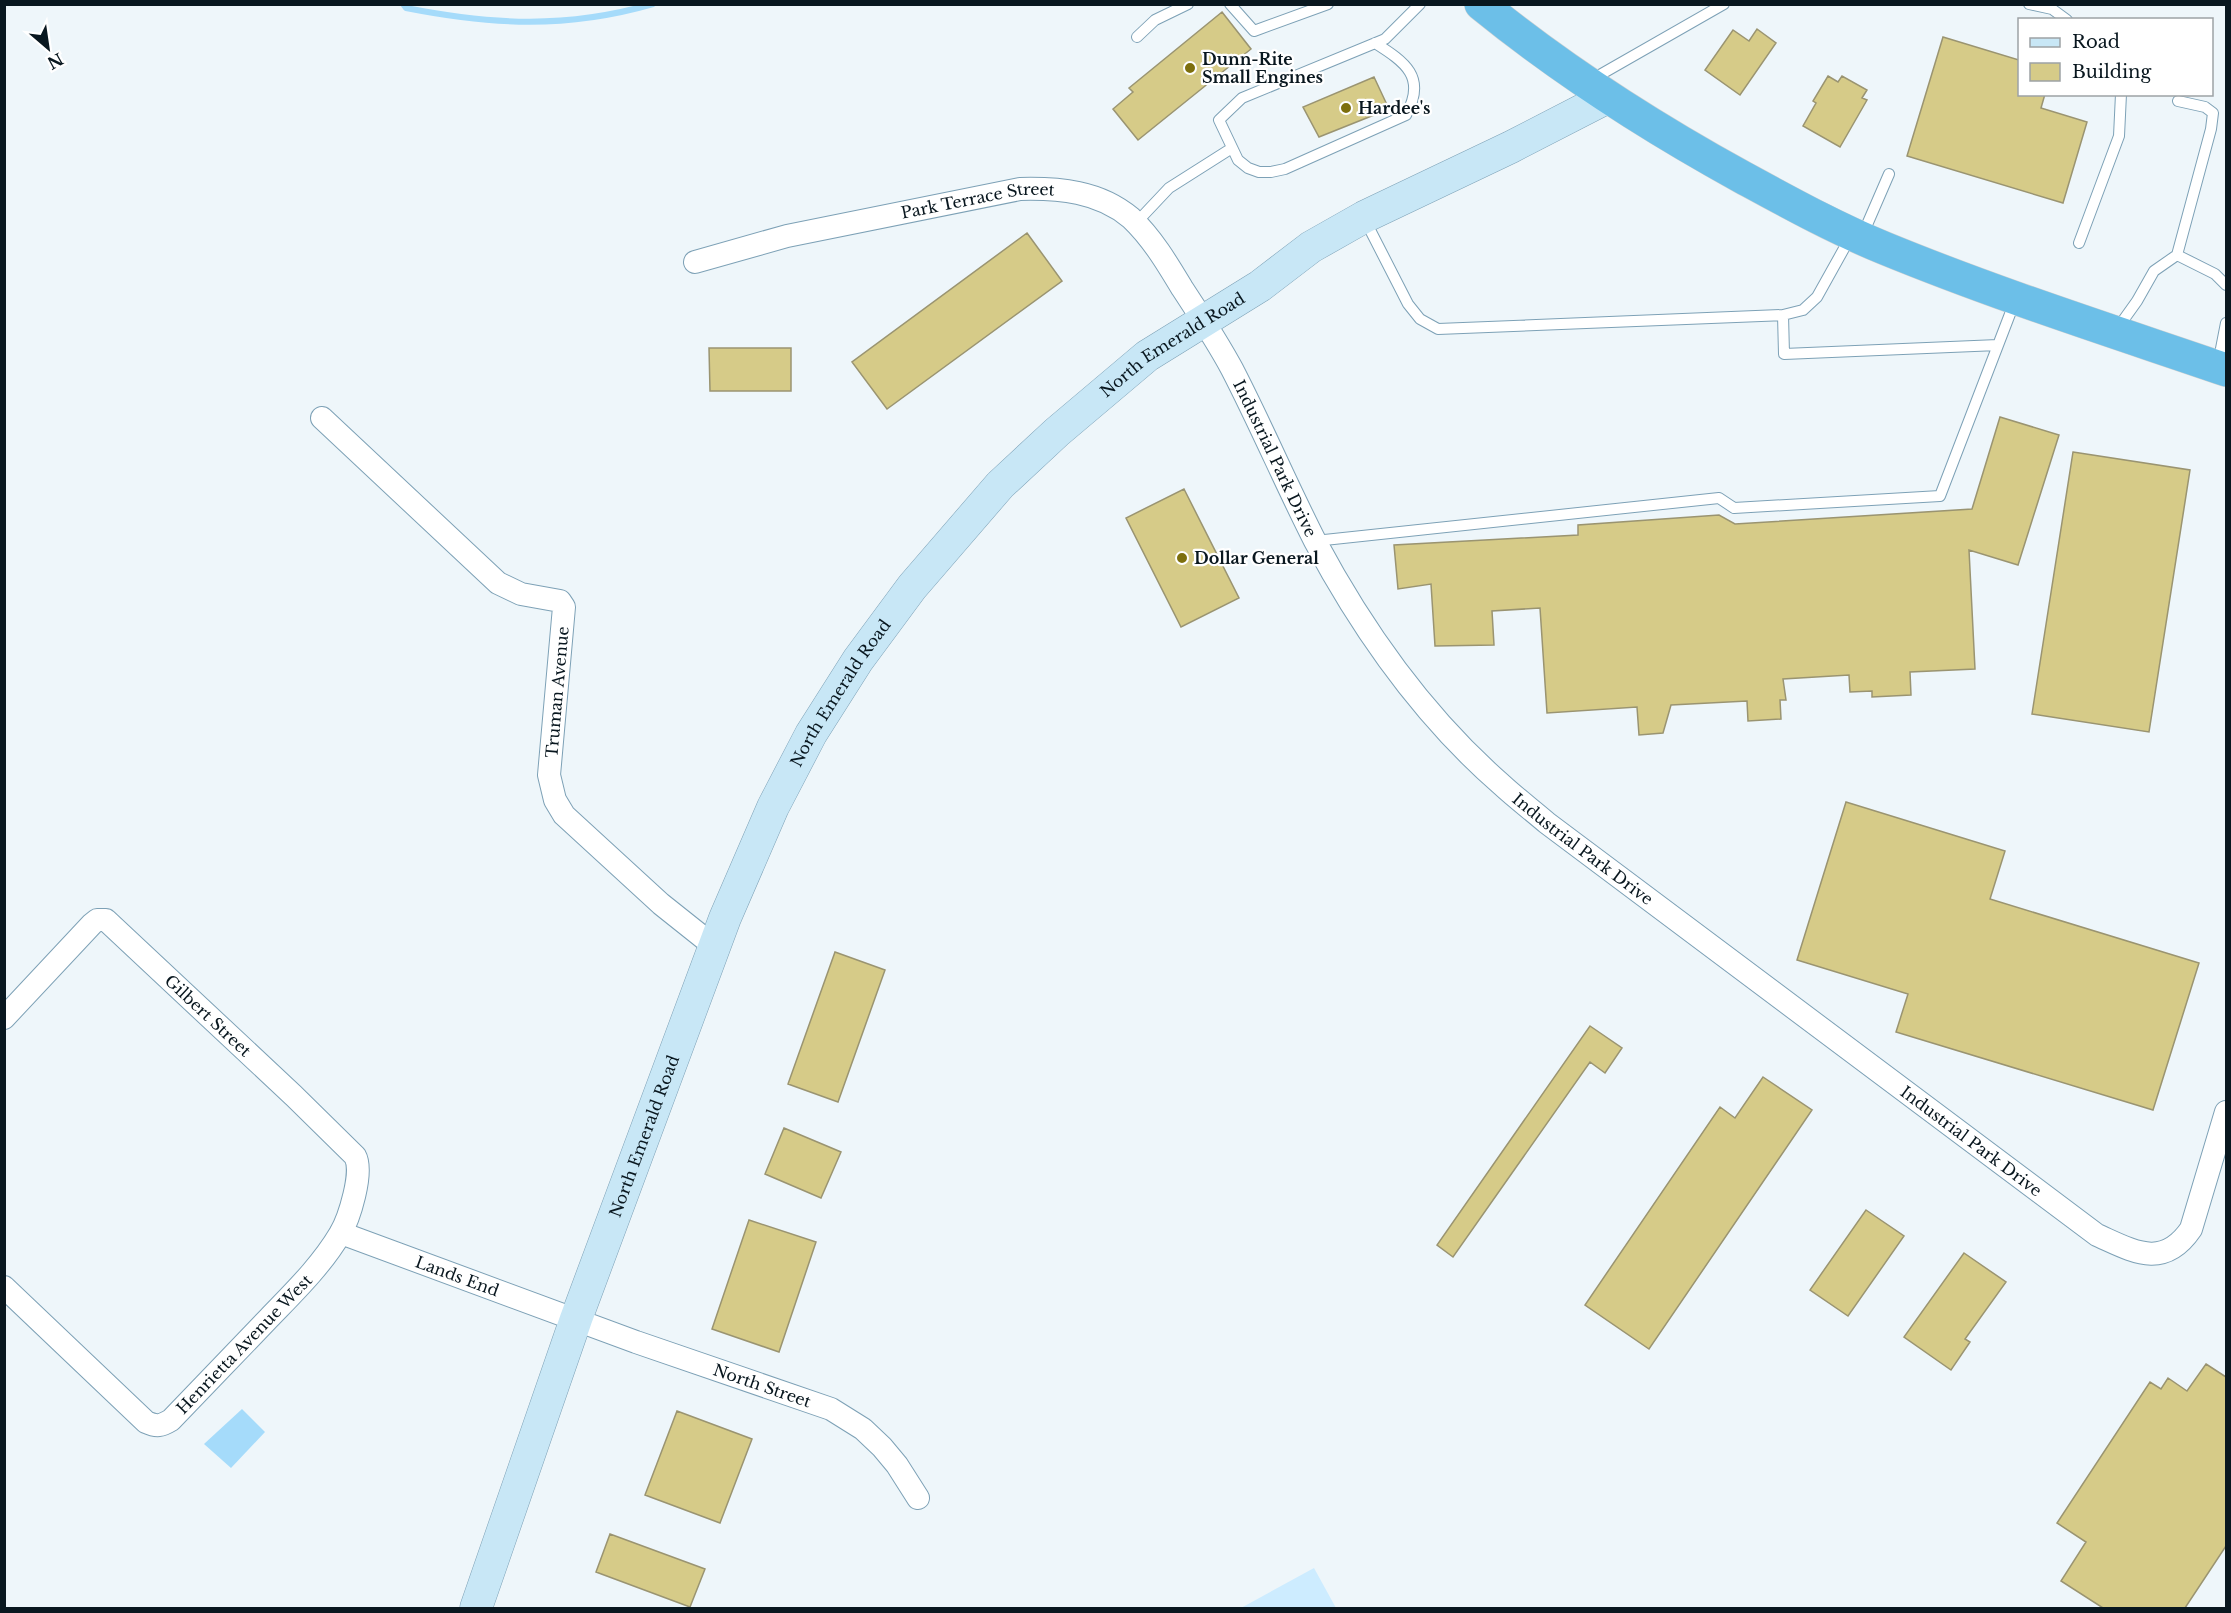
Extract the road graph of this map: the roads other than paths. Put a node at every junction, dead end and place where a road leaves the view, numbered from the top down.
1 (1188, 4) edge
2 (1230, 4) edge
3 (1328, 4) edge
4 (1420, 4) edge
5 (1481, 4) edge
6 (1724, 4) edge
7 (2029, 4) edge
8 (2064, 18) edge
9 (1137, 37) dead end
10 (1376, 43) junction
11 (1597, 89) junction
12 (2121, 96) edge
13 (2178, 101) dead end
14 (1232, 148) junction
15 (1889, 174) dead end
16 (1364, 217) junction
17 (1136, 223) junction
18 (1857, 235) junction
19 (2079, 243) dead end
20 (2176, 255) junction
21 (695, 262) dead end
22 (2226, 285) edge
23 (2016, 298) junction
24 (1782, 315) junction
25 (1204, 322) junction
26 (2226, 323) edge
27 (2115, 332) junction
28 (1998, 345) junction
29 (2222, 368) edge
30 (322, 418) dead end
31 (1316, 541) junction
32 (715, 947) junction
33 (4, 1018) edge
34 (2226, 1112) edge
35 (341, 1233) junction
36 (4, 1287) edge
37 (576, 1320) junction
38 (918, 1498) dead end
39 (476, 1608) edge

1 - 9 lane
2 - 3 lane
4 - 10 lane
5 - 11 highway
6 - 11 lane
7 - 8 lane
10 - 14 lane
10 - 14 lane
11 - 16 main road, North Emerald Road
11 - 18 highway
12 - 19 lane
13 - 20 lane
14 - 17 lane
15 - 18 lane
16 - 24 lane
16 - 25 main road, North Emerald Road
17 - 21 street, Park Terrace Street
17 - 25 street, Park Terrace Street
18 - 23 highway
18 - 24 lane
20 - 22 lane
20 - 27 lane
23 - 27 highway
23 - 28 lane
24 - 28 lane
25 - 31 street, Industrial Park Drive
25 - 32 main road, North Emerald Road
26 - 29 lane
27 - 29 highway
28 - 31 lane
30 - 32 street, Truman Avenue
31 - 34 street, Industrial Park Drive
32 - 37 main road, North Emerald Road
33 - 35 street, Gilbert Street
35 - 36 street, Henrietta Avenue West
35 - 37 street, Lands End
37 - 38 street, North Street
37 - 39 main road, North Emerald Road

